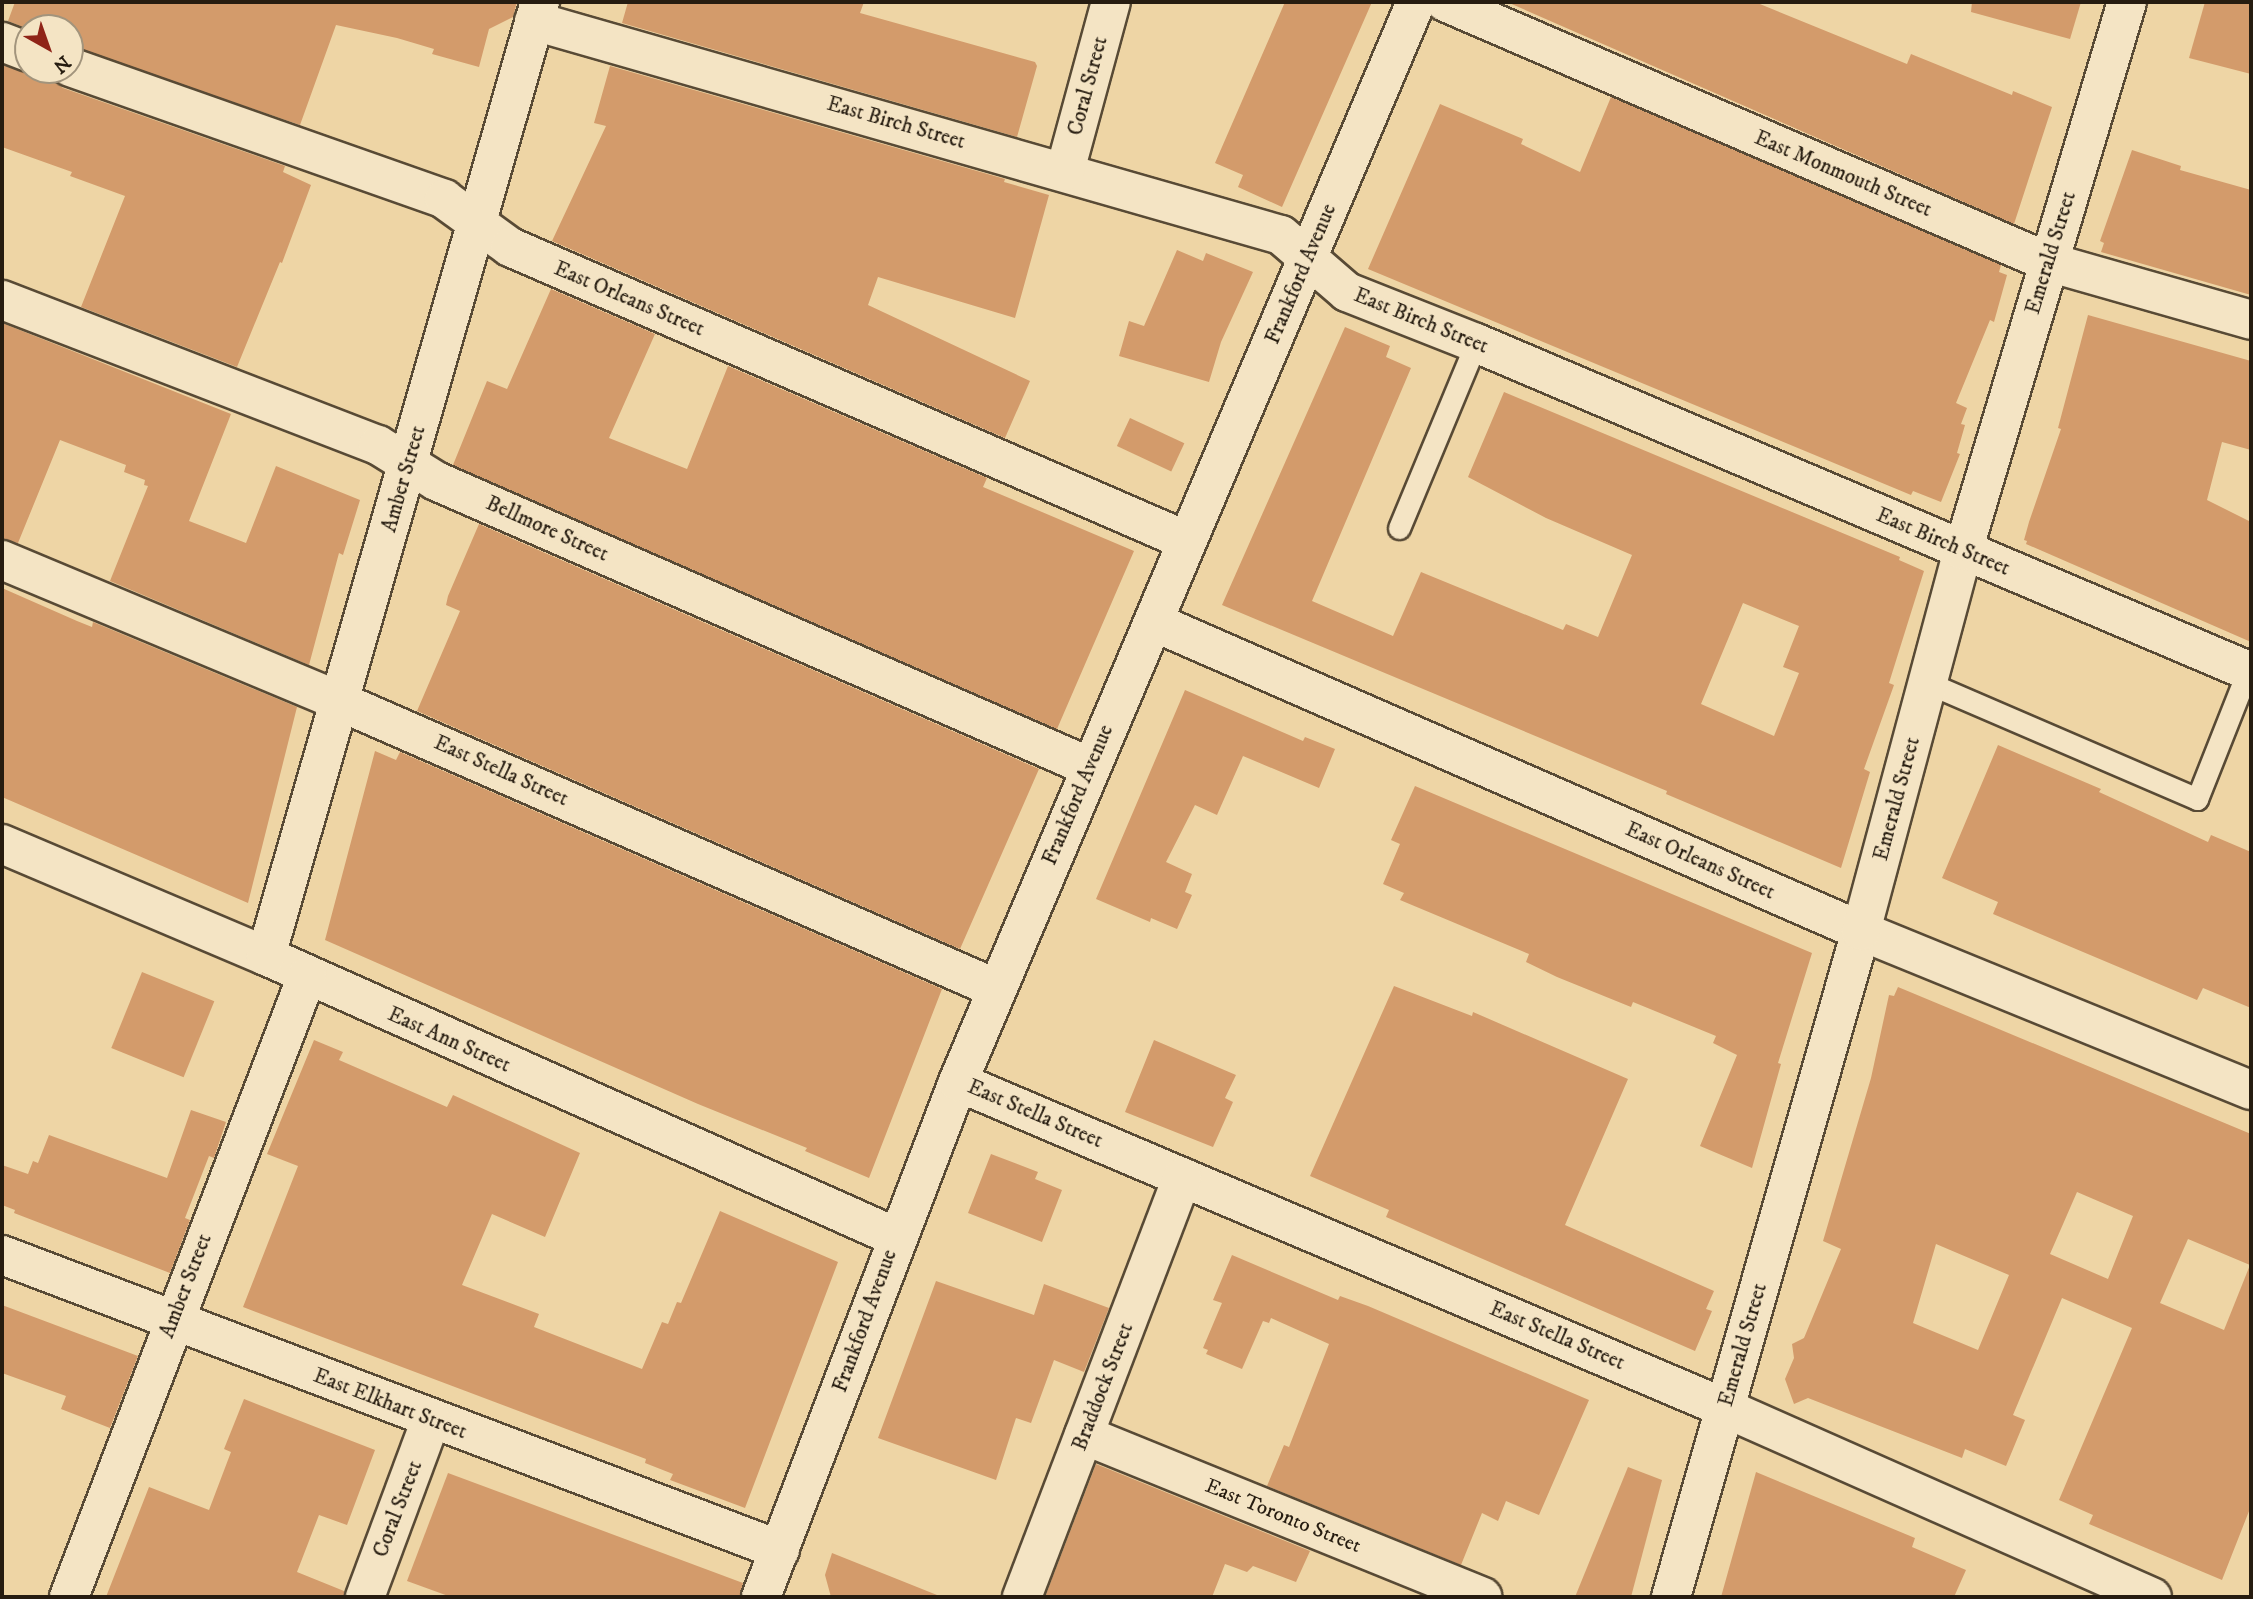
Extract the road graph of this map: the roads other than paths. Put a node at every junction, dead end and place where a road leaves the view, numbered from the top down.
1 (1111, 2) edge
2 (1416, 2) edge
3 (1445, 2) edge
4 (2127, 2) edge
5 (537, 11) edge
6 (84, 71) edge
7 (1065, 171) junction
8 (476, 221) junction
9 (1309, 257) junction
10 (2048, 262) junction
11 (2, 300) edge
12 (2251, 320) edge
13 (1476, 343) junction
14 (409, 462) junction
15 (1399, 528) dead end
16 (1187, 541) junction
17 (1963, 551) junction
18 (2, 560) edge
19 (1154, 622) junction
20 (2250, 671) edge
21 (1928, 683) junction
22 (341, 702) junction
23 (1090, 767) junction
24 (2, 844) edge
25 (1861, 931) junction
26 (266, 957) junction
27 (307, 976) junction
28 (997, 989) junction
29 (958, 1082) junction
30 (2251, 1090) edge
31 (1182, 1177) junction
32 (896, 1237) junction
33 (2, 1255) edge
34 (172, 1321) junction
35 (1725, 1408) junction
36 (431, 1420) junction
37 (1084, 1435) junction
38 (780, 1550) junction
39 (69, 1597) edge
40 (365, 1597) edge
41 (761, 1597) edge
42 (1022, 1597) edge
43 (1482, 1597) edge
44 (1671, 1597) edge
45 (2152, 1597) edge

1 - 7 street, Coral Street
2 - 9 street, Frankford Avenue
3 - 10 street, East Monmouth Street
4 - 10 street, Emerald Street
5 - 7 street, East Birch Street
5 - 8 street, Amber Street
6 - 8 street, East Orleans Street
7 - 9 street, East Birch Street
8 - 14 street, Amber Street
8 - 16 street, East Orleans Street
9 - 13 street, East Birch Street
9 - 16 street, Frankford Avenue
10 - 12 street, East Monmouth Street
10 - 17 street, Emerald Street
11 - 14 street, Bellmore Street
13 - 15 lane
13 - 17 street, East Birch Street
14 - 22 street, Amber Street
14 - 23 street, Bellmore Street
16 - 19 street, Frankford Avenue
17 - 20 street, East Birch Street
17 - 21 street, Emerald Street
18 - 22 street, East Stella Street
19 - 23 street, Frankford Avenue
19 - 25 street, East Orleans Street
20 - 21 lane
21 - 25 street, Emerald Street
22 - 26 street, Amber Street
22 - 28 street, East Stella Street
23 - 28 street, Frankford Avenue
24 - 26 street, East Ann Street
25 - 30 street, East Orleans Street
25 - 35 street, Emerald Street
26 - 27 street, East Ann Street
27 - 32 street, East Ann Street
27 - 34 street, Amber Street
28 - 29 street, Frankford Avenue
29 - 31 street, East Stella Street
29 - 32 street, Frankford Avenue
31 - 35 street, East Stella Street
31 - 37 street, Braddock Street
32 - 38 street, Frankford Avenue
33 - 34 street, East Elkhart Street
34 - 36 street, East Elkhart Street
34 - 39 street, Amber Street
35 - 44 street, Emerald Street
35 - 45 street, East Stella Street
36 - 38 street, East Elkhart Street
36 - 40 street, Coral Street
37 - 42 street, Braddock Street
37 - 43 street, East Toronto Street
38 - 41 street, Frankford Avenue

